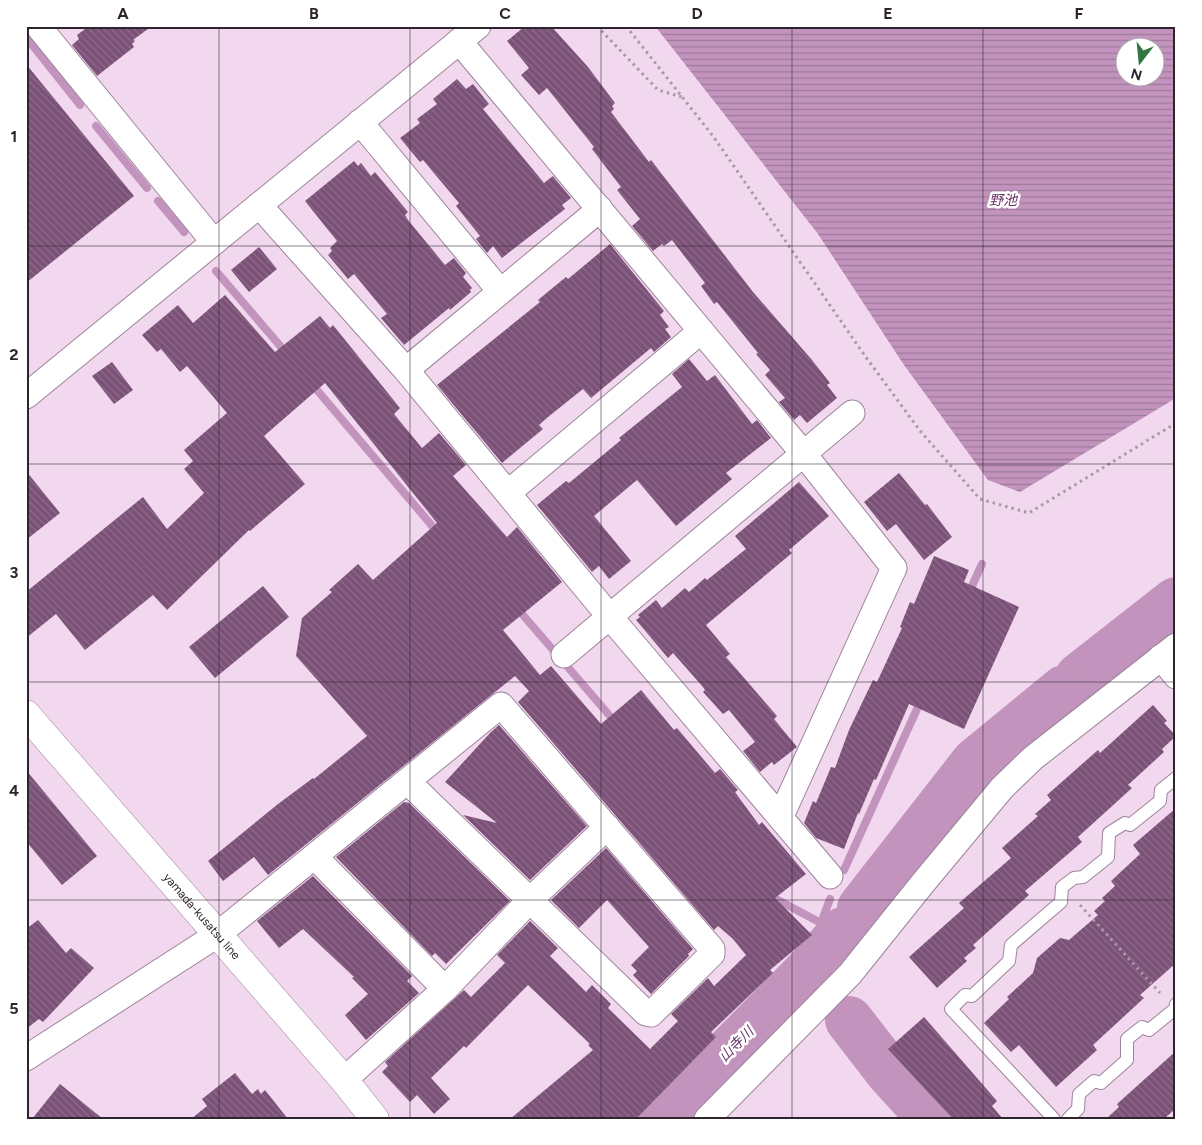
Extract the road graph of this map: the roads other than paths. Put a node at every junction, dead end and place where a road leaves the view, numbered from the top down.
1 (47, 29) edge
2 (468, 34) edge
3 (360, 122) junction
4 (259, 205) junction
5 (600, 210) junction
6 (214, 242) junction
7 (500, 291) junction
8 (701, 331) junction
9 (406, 370) junction
10 (26, 396) edge
11 (852, 413) dead end
12 (803, 453) junction
13 (508, 492) junction
14 (610, 617) junction
15 (564, 655) dead end
16 (1171, 660) edge
17 (26, 714) edge
18 (1176, 778) edge
19 (407, 780) junction
20 (781, 816) junction
21 (607, 827) junction
22 (314, 857) junction
23 (830, 876) dead end
24 (530, 900) junction
25 (217, 935) junction
26 (445, 989) junction
27 (1176, 1004) edge
28 (1175, 1009) edge
29 (26, 1058) edge
30 (344, 1080) junction
31 (375, 1119) edge
32 (707, 1119) edge
33 (1054, 1119) edge
34 (1068, 1119) edge

1 - 6 street
2 - 3 street
2 - 5 street
3 - 4 street
3 - 7 street
4 - 6 street
4 - 9 street
5 - 7 street
5 - 8 street
6 - 10 street
7 - 9 street
8 - 12 street
8 - 13 street
9 - 13 street
11 - 12 street
12 - 14 street
12 - 20 street
13 - 14 street
14 - 15 street
14 - 20 street
16 - 32 street
17 - 25 main road, yamada-kusatsu line
18 - 33 lane
19 - 21 street
19 - 22 street
19 - 24 street
20 - 23 street
21 - 24 street
21 - 24 street
22 - 25 street
22 - 26 street
24 - 26 street
25 - 29 street
25 - 30 main road, yamada-kusatsu line
26 - 30 street
27 - 28 lane
28 - 34 lane
30 - 31 main road, yamada-kusatsu line

